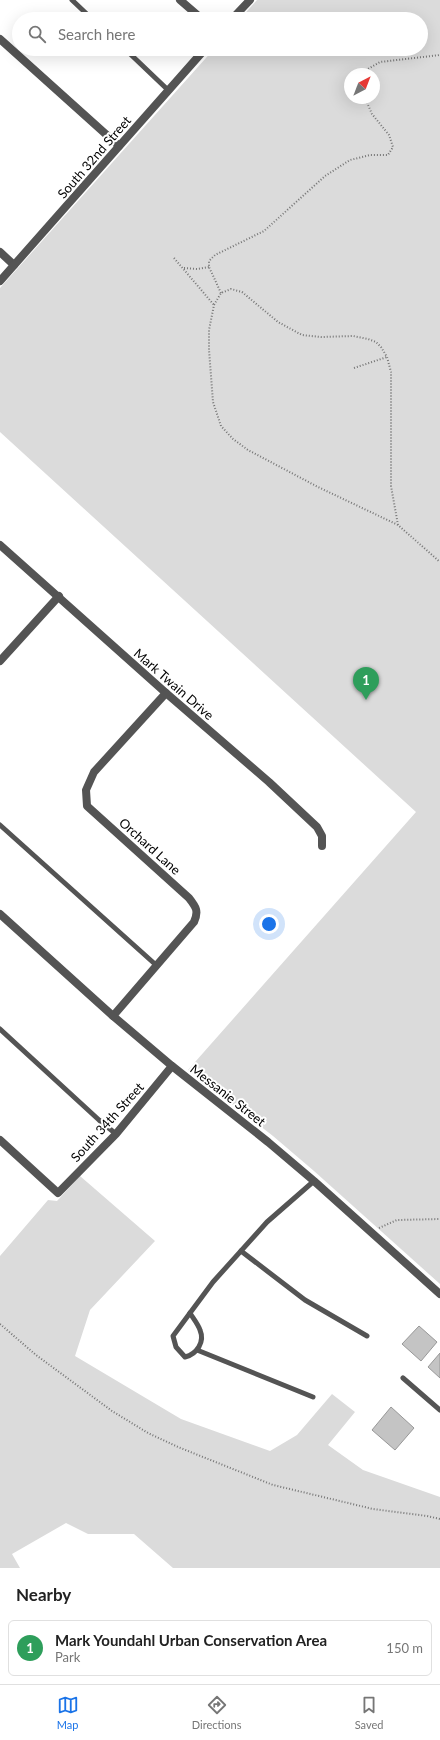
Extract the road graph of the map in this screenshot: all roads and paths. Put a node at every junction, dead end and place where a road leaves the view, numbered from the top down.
1 (72, 0) edge
2 (180, 0) edge
3 (250, 0) edge
4 (85, 12) edge
5 (194, 12) edge
6 (239, 12) edge
7 (0, 39) edge
8 (12, 50) edge
9 (440, 55) edge
10 (19, 56) edge
11 (132, 56) edge
12 (199, 56) edge
13 (370, 68) edge
14 (168, 90) junction
15 (368, 104) edge
16 (119, 146) junction
17 (0, 252) edge
18 (174, 258) dead end
19 (14, 265) junction
20 (182, 267) junction
21 (209, 267) junction
22 (0, 281) edge
23 (221, 293) junction
24 (214, 305) junction
25 (387, 357) junction
26 (354, 368) dead end
27 (398, 525) junction
28 (0, 545) edge
29 (440, 562) edge
30 (59, 596) junction
31 (0, 662) edge
32 (166, 693) junction
33 (0, 825) edge
34 (322, 846) dead end
35 (0, 914) edge
36 (156, 965) junction
37 (113, 1016) junction
38 (0, 1028) edge
39 (172, 1066) junction
40 (116, 1134) junction
41 (0, 1140) edge
42 (314, 1181) junction
43 (440, 1219) edge
44 (378, 1229) dead end
45 (241, 1251) junction
46 (440, 1294) edge
47 (190, 1313) junction
48 (0, 1324) edge
49 (367, 1336) dead end
50 (197, 1350) junction
51 (403, 1378) dead end
52 (313, 1397) dead end
53 (440, 1410) edge
54 (440, 1519) edge

1 - 4 lane
2 - 5 street
3 - 6 street
7 - 8 street
9 - 13 path
10 - 16 street
11 - 14 lane
12 - 14 street, South 32nd Street
14 - 16 street, South 32nd Street
15 - 21 path
16 - 19 street, South 32nd Street
17 - 19 street
18 - 20 path
19 - 22 street, South 32nd Street
20 - 21 path
20 - 24 path
21 - 23 path
23 - 24 path
23 - 25 path
24 - 27 path
25 - 26 path
25 - 27 path
27 - 29 path
28 - 30 street, Mark Twain Drive
30 - 31 street
30 - 32 street, Mark Twain Drive
32 - 34 street, Mark Twain Drive
32 - 36 street, Orchard Lane
33 - 36 lane
35 - 37 street, Messanie Street
36 - 37 street, Orchard Lane
37 - 39 street, Messanie Street
38 - 40 lane
39 - 40 street, South 34th Street
39 - 42 street, Messanie Street
40 - 41 street, South 34th Street
42 - 45 lane
42 - 46 street, Messanie Street
43 - 44 path
45 - 47 lane
45 - 49 lane
47 - 50 lane
47 - 50 lane
48 - 54 path
50 - 52 lane
51 - 53 lane

